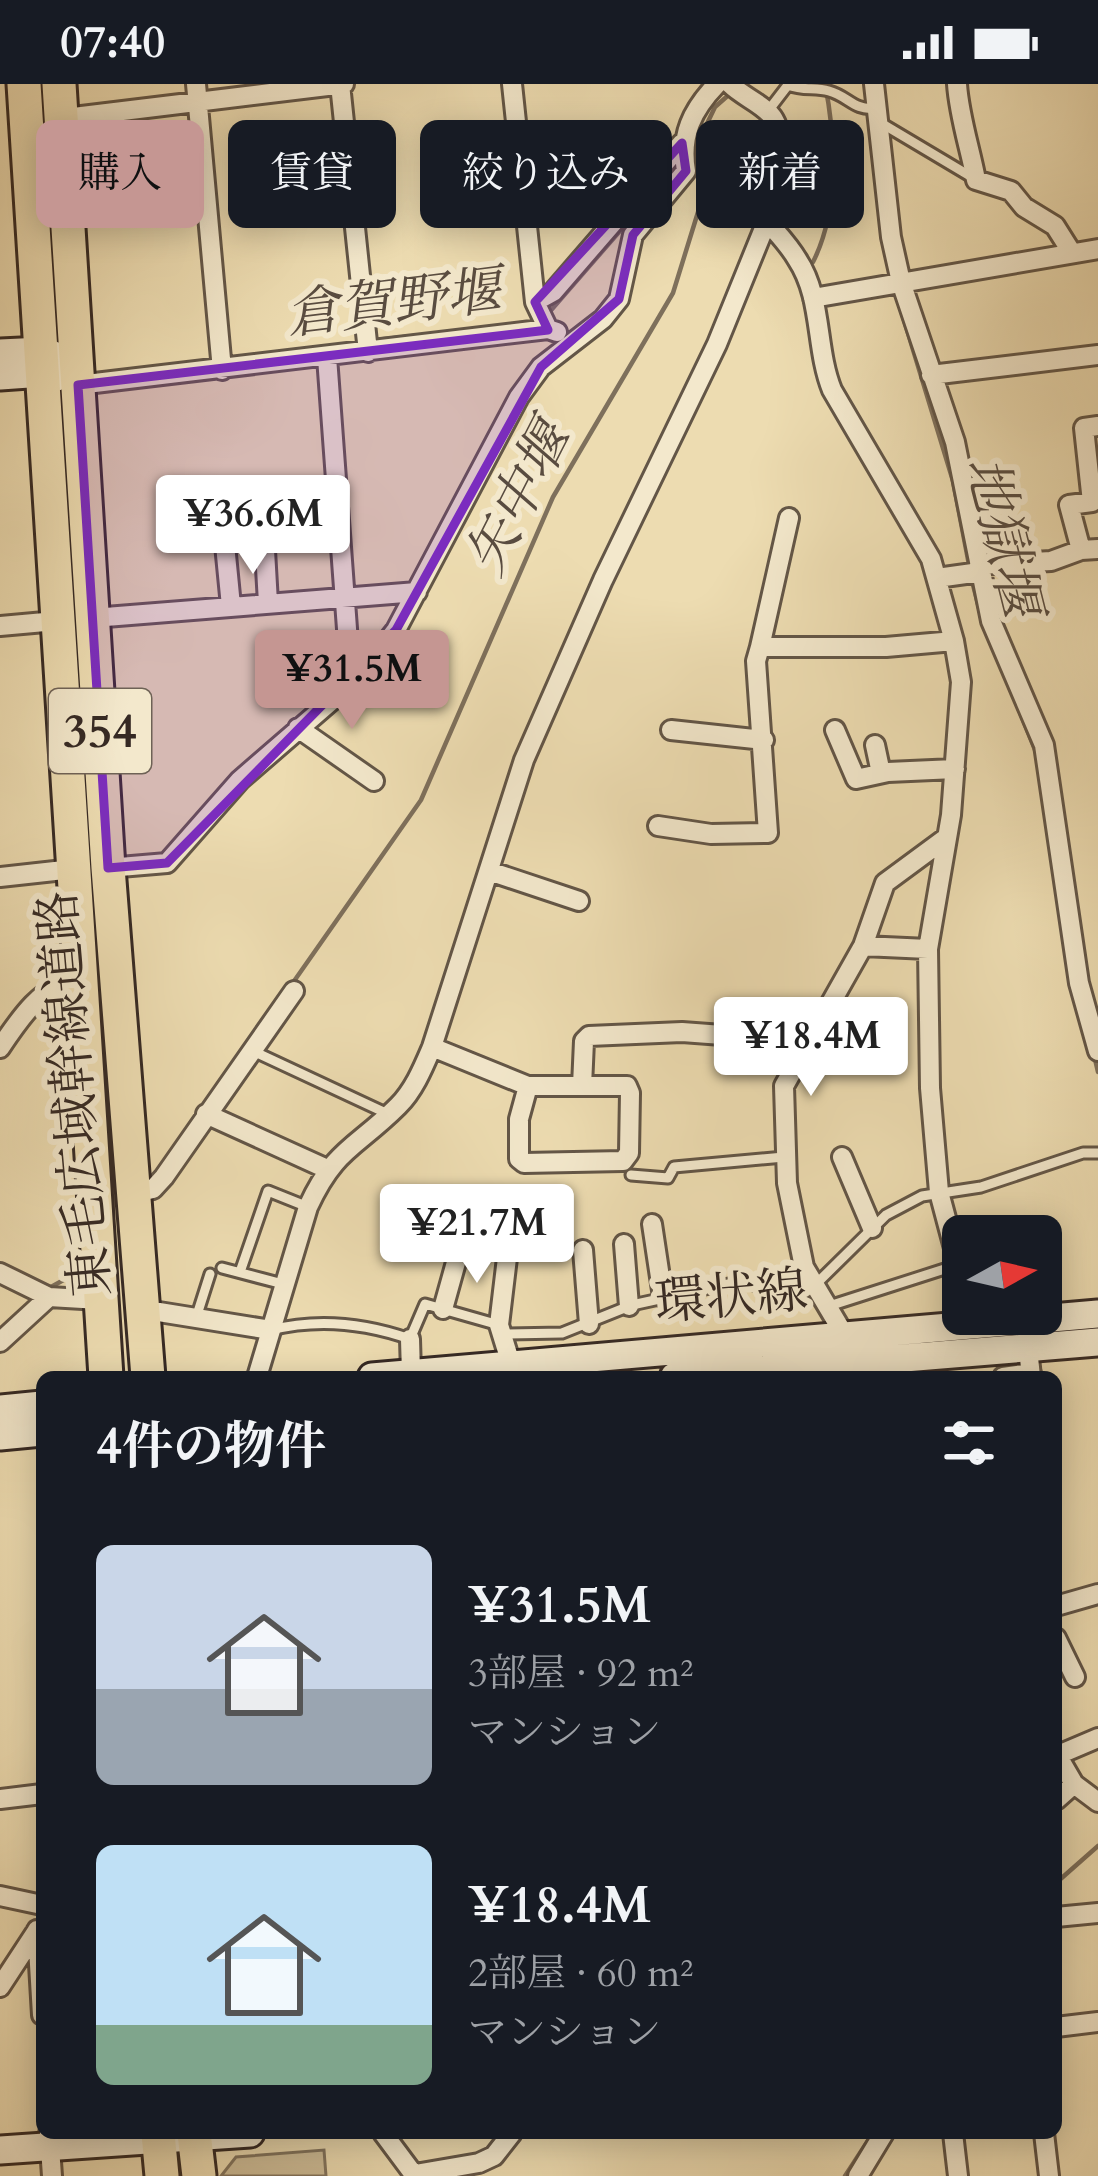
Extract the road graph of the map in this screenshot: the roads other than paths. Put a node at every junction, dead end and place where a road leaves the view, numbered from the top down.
1 (24, 84) edge
2 (59, 84) edge
3 (341, 84) edge
4 (512, 84) edge
5 (717, 84) edge
6 (730, 84) edge
7 (874, 84) edge
8 (957, 84) edge
9 (751, 91) edge
10 (197, 92) edge
11 (768, 111) junction
12 (876, 114) junction
13 (62, 118) junction
14 (774, 120) edge
15 (15, 124) junction
16 (683, 153) junction
17 (976, 180) junction
18 (763, 228) edge
19 (772, 228) edge
20 (1098, 250) edge
21 (1072, 253) junction
22 (901, 282) junction
23 (813, 298) junction
24 (542, 317) junction
25 (574, 338) junction
26 (368, 352) junction
27 (0, 353) edge
28 (1098, 355) edge
29 (326, 357) junction
30 (60, 368) junction
31 (222, 370) junction
32 (932, 375) junction
33 (0, 376) edge
34 (1098, 426) edge
35 (337, 505) junction
36 (222, 514) dead end
37 (788, 518) dead end
38 (1089, 549) edge
39 (980, 568) junction
40 (938, 578) junction
41 (416, 592) junction
42 (343, 596) junction
43 (268, 603) junction
44 (231, 606) junction
45 (93, 618) junction
46 (56, 621) junction
47 (0, 626) edge
48 (954, 641) junction
49 (760, 647) junction
50 (351, 683) junction
51 (298, 728) junction
52 (671, 730) dead end
53 (835, 730) dead end
54 (764, 740) junction
55 (875, 745) dead end
56 (956, 769) junction
57 (881, 773) junction
58 (374, 781) dead end
59 (658, 826) dead end
60 (946, 838) junction
61 (108, 868) junction
62 (73, 869) junction
63 (489, 872) junction
64 (0, 877) edge
65 (578, 901) dead end
66 (862, 946) junction
67 (928, 949) junction
68 (79, 979) junction
69 (1098, 984) edge
70 (294, 992) dead end
71 (1084, 1003) junction
72 (818, 1028) junction
73 (432, 1047) junction
74 (0, 1048) edge
75 (253, 1051) junction
76 (1098, 1051) edge
77 (527, 1086) junction
78 (583, 1086) junction
79 (206, 1114) junction
80 (388, 1114) junction
81 (1098, 1153) edge
82 (784, 1157) junction
83 (842, 1157) dead end
84 (327, 1169) junction
85 (632, 1175) dead end
86 (939, 1192) junction
87 (136, 1193) junction
88 (308, 1207) junction
89 (945, 1215) edge
90 (512, 1216) dead end
91 (652, 1224) dead end
92 (872, 1228) junction
93 (625, 1244) dead end
94 (460, 1248) dead end
95 (583, 1250) dead end
96 (222, 1268) dead end
97 (240, 1272) junction
98 (0, 1273) edge
99 (210, 1274) dead end
100 (942, 1278) edge
101 (283, 1284) junction
102 (814, 1286) junction
103 (49, 1297) junction
104 (663, 1297) junction
105 (100, 1300) junction
106 (629, 1306) junction
107 (826, 1307) junction
108 (443, 1309) junction
109 (144, 1312) junction
110 (1098, 1314) edge
111 (1062, 1316) edge
112 (196, 1318) junction
113 (589, 1324) junction
114 (942, 1324) edge
115 (500, 1329) junction
116 (271, 1330) junction
117 (845, 1336) junction
118 (410, 1339) junction
119 (0, 1342) edge
120 (1098, 1342) edge
121 (511, 1364) junction
122 (1030, 1366) edge
123 (876, 1369) edge
124 (106, 1371) edge
125 (148, 1371) edge
126 (259, 1371) edge
127 (411, 1371) edge
128 (433, 1371) edge
129 (824, 1371) edge
130 (36, 1409) edge
131 (1, 1432) edge
132 (36, 1432) edge
133 (1098, 1594) edge
134 (1062, 1604) edge
135 (1062, 1650) edge
136 (1076, 1677) dead end
137 (1098, 1738) edge
138 (1062, 1752) edge
139 (1062, 1763) edge
140 (1074, 1784) junction
141 (36, 1795) edge
142 (1062, 1795) edge
143 (0, 1799) edge
144 (1098, 1802) edge
145 (0, 1896) edge
146 (36, 1903) edge
147 (1098, 1912) edge
148 (1062, 1916) edge
149 (36, 1932) edge
150 (0, 1987) edge
151 (1098, 2022) edge
152 (1062, 2026) edge
153 (158, 2139) edge
154 (195, 2139) edge
155 (388, 2139) edge
156 (507, 2139) edge
157 (880, 2139) edge
158 (953, 2139) edge
159 (1045, 2139) edge
160 (49, 2140) edge
161 (0, 2150) edge
162 (415, 2175) edge
163 (52, 2176) edge
164 (162, 2176) edge
165 (199, 2176) edge
166 (858, 2176) edge
167 (958, 2176) edge
168 (1049, 2176) edge

1 - 15 highway, 東毛広域幹線道路 / 354
2 - 13 highway, 東毛広域幹線道路 / 354
3 - 10 street
3 - 26 street
4 - 24 street
5 - 16 street
6 - 9 street
7 - 12 street
8 - 17 street
9 - 11 street
10 - 13 street
10 - 31 street
11 - 12 lane
11 - 14 street
12 - 17 lane
12 - 22 street
13 - 15 street
13 - 30 highway, 東毛広域幹線道路 / 354
15 - 30 highway, 東毛広域幹線道路 / 354
16 - 24 street
16 - 25 street
17 - 21 street
18 - 63 street
19 - 23 street
20 - 21 street
21 - 22 street
22 - 23 street
22 - 32 street
23 - 40 street
24 - 25 street
24 - 26 street
25 - 41 street
26 - 29 street
27 - 30 street
28 - 32 street
29 - 31 street
29 - 35 street
30 - 31 street
30 - 33 street
30 - 45 highway, 東毛広域幹線道路 / 354
30 - 46 highway, 東毛広域幹線道路 / 354
32 - 39 street
34 - 38 street
35 - 42 street
35 - 43 street
36 - 44 street
37 - 49 street
38 - 39 street
39 - 40 street
39 - 71 street
40 - 48 street
41 - 42 street
41 - 50 street
42 - 43 street
42 - 50 street
43 - 44 street
44 - 45 street
45 - 61 highway, 東毛広域幹線道路 / 354
46 - 47 street
46 - 62 highway, 東毛広域幹線道路 / 354
48 - 49 street
48 - 56 street
49 - 54 street
50 - 51 street
51 - 58 street
51 - 61 street
52 - 54 street
53 - 57 street
54 - 59 street
55 - 57 street
56 - 57 street
56 - 60 street
60 - 66 street
60 - 67 street
61 - 87 highway, 東毛広域幹線道路 / 354
62 - 64 street
62 - 68 highway, 東毛広域幹線道路 / 354
63 - 65 street
63 - 73 street
66 - 67 street
66 - 72 street
67 - 86 street
68 - 74 street
68 - 105 highway, 東毛広域幹線道路 / 354
69 - 71 street
70 - 75 street
71 - 76 street
72 - 78 street
72 - 82 street
73 - 77 street
73 - 80 street
75 - 79 street
75 - 80 lane
77 - 78 street
77 - 78 street
79 - 84 street
79 - 87 street
80 - 84 street
81 - 86 lane
82 - 85 lane
82 - 102 street
83 - 92 street
84 - 88 street
86 - 89 street
86 - 92 lane
87 - 109 highway, 東毛広域幹線道路 / 354
88 - 97 lane
88 - 101 street
90 - 115 street
91 - 104 street
92 - 102 lane
93 - 106 street
94 - 108 street
95 - 113 street
96 - 97 lane
97 - 101 lane
98 - 103 street
99 - 112 lane
100 - 107 lane
101 - 116 street
102 - 104 lane
102 - 107 street
103 - 105 street
103 - 119 street
104 - 106 lane
105 - 124 highway, 東毛広域幹線道路 / 354
106 - 113 lane
107 - 117 street
108 - 115 lane
108 - 118 lane
109 - 112 street
109 - 125 highway, 東毛広域幹線道路 / 354
110 - 111 street, 環状線
112 - 116 street
113 - 115 lane
114 - 117 street, 環状線
115 - 121 street
116 - 118 lane
116 - 126 street
117 - 121 street, 環状線
117 - 123 street
118 - 127 street
120 - 122 street, 環状線
121 - 128 street, 環状線
122 - 123 street, 環状線
123 - 129 street, 環状線
130 - 131 street
131 - 132 street
133 - 134 street
135 - 136 street
137 - 138 street
139 - 140 street
140 - 142 street
140 - 144 street
141 - 143 street
145 - 146 street
147 - 148 street
149 - 150 street
151 - 152 street
153 - 164 highway
154 - 165 highway
155 - 162 street
156 - 162 street
157 - 166 street
158 - 167 street
159 - 168 street
160 - 161 street
160 - 163 street

